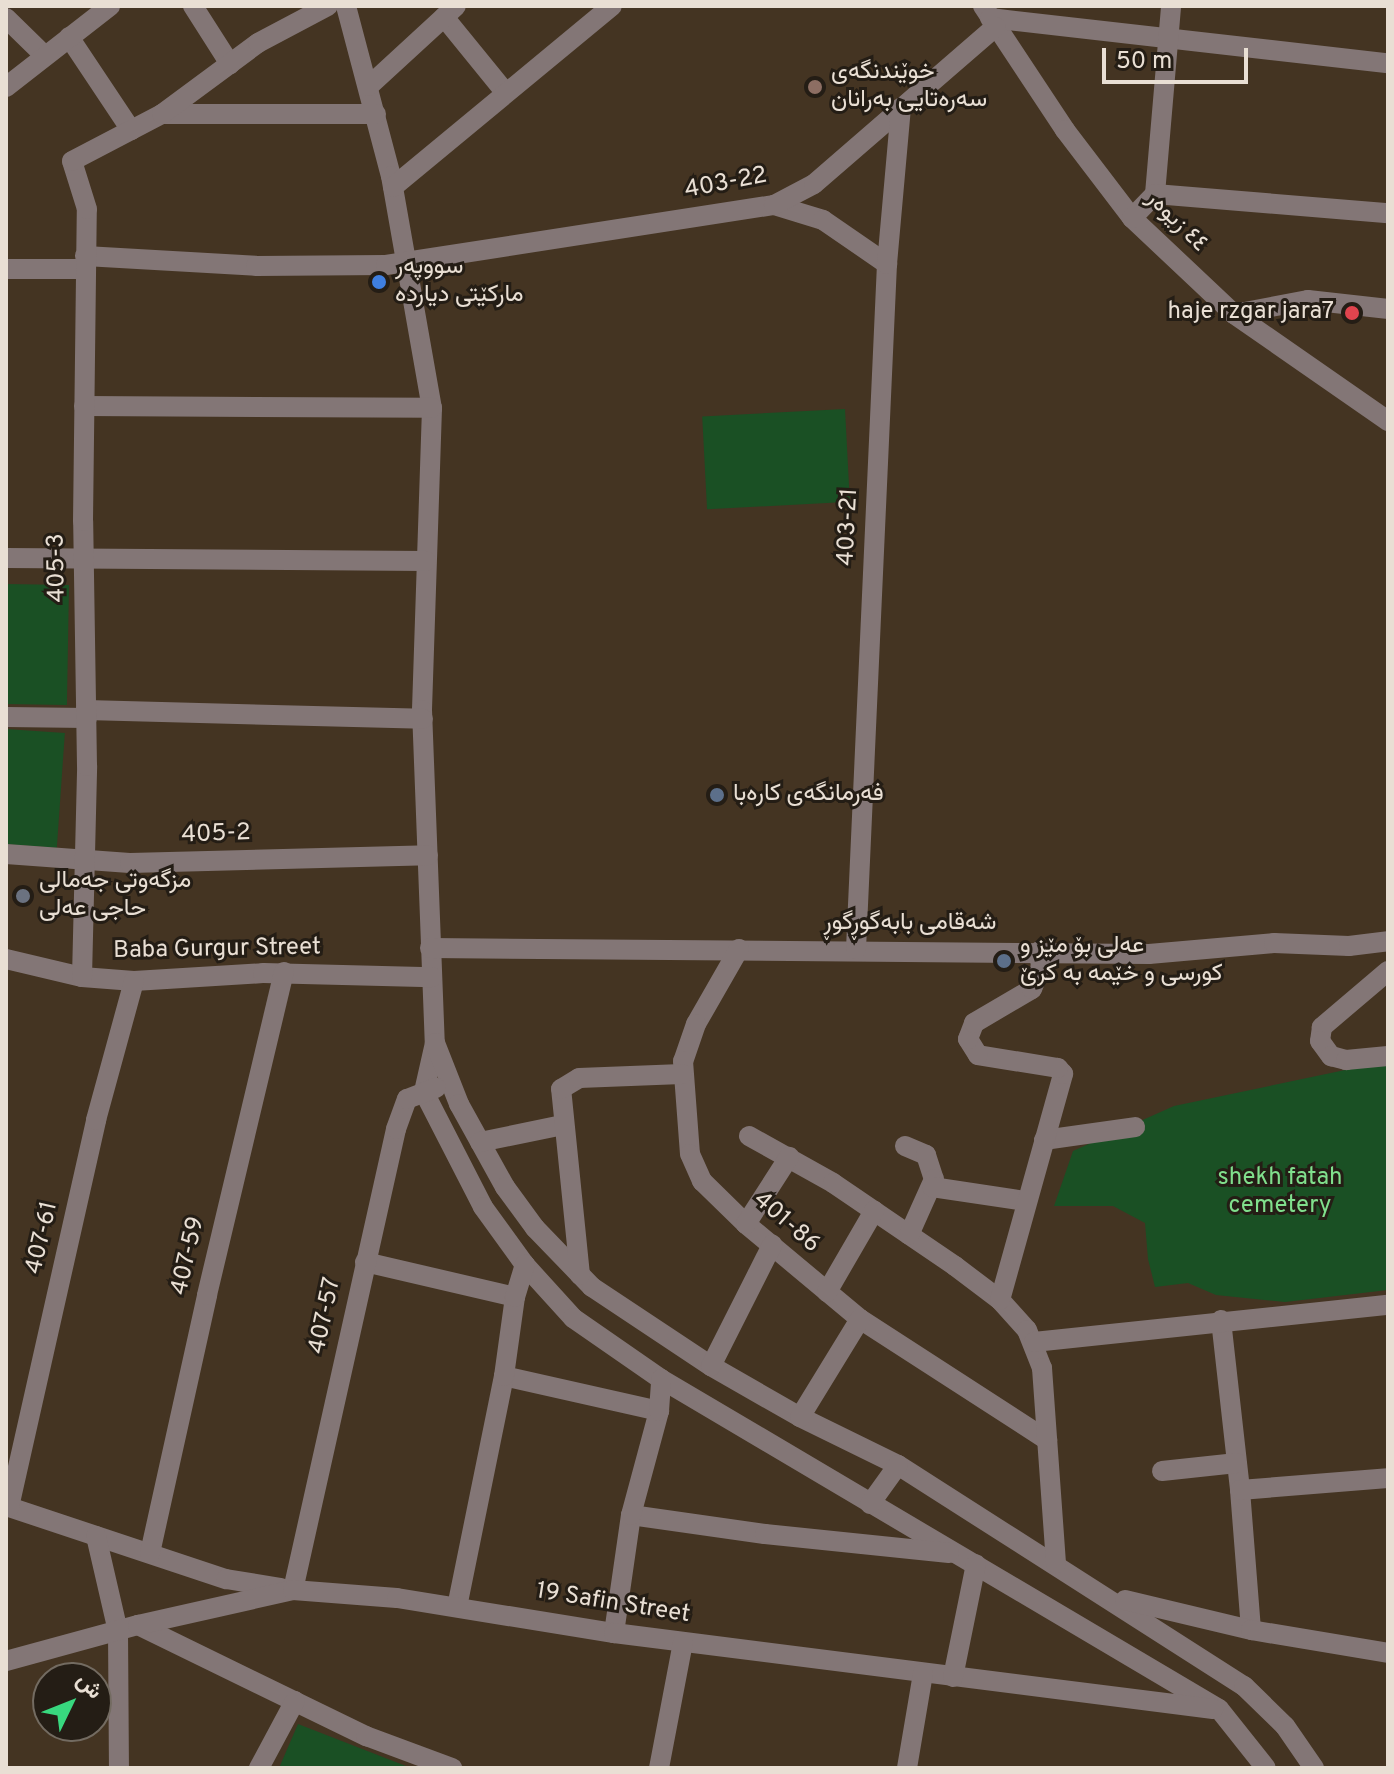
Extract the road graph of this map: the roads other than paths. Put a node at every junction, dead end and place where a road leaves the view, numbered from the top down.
1 (110, 6) edge
2 (193, 6) edge
3 (328, 6) edge
4 (346, 6) edge
5 (612, 6) edge
6 (1171, 6) edge
7 (450, 12) edge
8 (1064, 16) edge
9 (989, 17) edge
10 (6, 18) edge
11 (69, 37) junction
12 (1169, 38) junction
13 (45, 56) junction
14 (1388, 63) edge
15 (230, 64) junction
16 (369, 86) junction
17 (6, 87) edge
18 (505, 92) junction
19 (901, 108) junction
20 (162, 114) junction
21 (376, 114) junction
22 (131, 130) junction
23 (393, 187) junction
24 (1155, 194) junction
25 (774, 205) junction
26 (1388, 213) edge
27 (1132, 218) junction
28 (408, 260) junction
29 (85, 263) junction
30 (887, 264) junction
31 (6, 269) edge
32 (1388, 309) edge
33 (1234, 314) junction
34 (84, 406) junction
35 (432, 408) junction
36 (1388, 421) edge
37 (84, 556) junction
38 (6, 558) edge
39 (426, 561) junction
40 (87, 714) junction
41 (6, 717) edge
42 (423, 719) junction
43 (6, 854) edge
44 (428, 855) junction
45 (85, 859) junction
46 (1388, 941) edge
47 (430, 948) junction
48 (739, 949) junction
49 (856, 949) junction
50 (1039, 951) junction
51 (6, 959) edge
52 (1388, 971) edge
53 (284, 972) junction
54 (82, 977) junction
55 (432, 977) junction
56 (134, 981) junction
57 (435, 1043) junction
58 (1388, 1056) edge
59 (682, 1074) junction
60 (449, 1084) junction
61 (424, 1092) junction
62 (563, 1125) junction
63 (1135, 1127) dead end
64 (749, 1136) dead end
65 (1044, 1140) junction
66 (480, 1142) junction
67 (905, 1146) dead end
68 (789, 1157) junction
69 (932, 1187) junction
70 (1026, 1201) junction
71 (874, 1211) junction
72 (746, 1224) junction
73 (909, 1235) junction
74 (772, 1245) junction
75 (365, 1262) junction
76 (525, 1265) junction
77 (580, 1275) junction
78 (827, 1292) junction
79 (515, 1297) junction
80 (1000, 1300) junction
81 (1388, 1305) edge
82 (860, 1319) junction
83 (1221, 1320) junction
84 (1034, 1342) junction
85 (711, 1366) junction
86 (504, 1376) junction
87 (661, 1379) junction
88 (659, 1411) junction
89 (800, 1417) junction
90 (1047, 1440) junction
91 (1237, 1463) junction
92 (898, 1465) junction
93 (1162, 1471) dead end
94 (1388, 1478) edge
95 (1240, 1490) junction
96 (870, 1504) junction
97 (7, 1507) edge
98 (631, 1515) junction
99 (96, 1536) junction
100 (150, 1553) junction
101 (957, 1554) junction
102 (976, 1564) junction
103 (1056, 1564) junction
104 (293, 1590) junction
105 (1107, 1596) junction
106 (457, 1607) junction
107 (138, 1625) junction
108 (1251, 1630) junction
109 (118, 1631) junction
110 (614, 1633) junction
111 (683, 1642) junction
112 (1388, 1653) edge
113 (6, 1661) edge
114 (923, 1673) junction
115 (953, 1677) junction
116 (295, 1701) junction
117 (1219, 1709) junction
118 (119, 1768) edge
119 (259, 1768) edge
120 (452, 1768) edge
121 (659, 1768) edge
122 (907, 1768) edge
123 (1266, 1768) edge
124 (1314, 1768) edge

1 - 11 street
2 - 15 street
3 - 15 street
4 - 16 street
5 - 18 street
6 - 12 street
7 - 16 street
7 - 18 street
8 - 9 street
8 - 12 street
9 - 19 street, 403-22
9 - 27 street, ٤٤ زیوەر
10 - 13 street
11 - 13 street
11 - 22 street
12 - 14 street
12 - 24 street
13 - 17 street
15 - 20 street
16 - 21 street
18 - 23 street
19 - 25 street, 403-22
19 - 30 street, 403-21
20 - 21 street
20 - 22 street
21 - 23 street
22 - 29 street, 405-3
23 - 28 street
24 - 26 street
24 - 27 street
25 - 28 street, 403-22
25 - 30 street
27 - 33 street, ٤٤ زیوەر
28 - 29 street, 403-22
28 - 35 street
29 - 31 street, 403-22
29 - 34 street, 405-3
30 - 49 street, 403-21
32 - 33 street
33 - 36 street, ٤٤ زیوەر
34 - 35 street
34 - 37 street, 405-3
35 - 39 street
37 - 38 street
37 - 39 street
37 - 40 street, 405-3
39 - 42 street
40 - 41 street
40 - 42 street
40 - 45 street, 405-3
42 - 44 street
43 - 45 street, 405-2
44 - 45 street, 405-2
44 - 47 street
45 - 54 street, 405-3
46 - 50 street, شەقامی بابەگوڕگوڕ
47 - 48 street, شەقامی بابەگوڕگوڕ
47 - 55 street
48 - 49 street, شەقامی بابەگوڕگوڕ
48 - 59 street, 401-86
49 - 50 street, شەقامی بابەگوڕگوڕ
50 - 65 street
51 - 54 street, Baba Gurgur Street
52 - 58 street
53 - 55 street, Baba Gurgur Street
53 - 56 street, Baba Gurgur Street
53 - 100 street, 407-59
54 - 56 street, Baba Gurgur Street
55 - 57 street
56 - 97 street, 407-61
57 - 60 street
57 - 61 street
59 - 62 street
59 - 72 street, 401-86
60 - 61 street
60 - 66 street
61 - 75 street, 407-57
61 - 76 street
62 - 66 street
62 - 77 street
63 - 65 street
64 - 68 street
65 - 70 street
66 - 77 street
67 - 69 street
68 - 71 street
68 - 72 street
69 - 70 street
69 - 73 street
70 - 80 street
71 - 73 street
71 - 78 street
72 - 74 street, 401-86
73 - 80 street
74 - 78 street, 401-86
74 - 85 street
75 - 79 street
75 - 104 street, 407-57
76 - 79 street
76 - 87 street
77 - 85 street
78 - 82 street, 401-86
79 - 86 street
80 - 84 street
81 - 83 street
82 - 89 street
82 - 90 street, 401-86
83 - 84 street
83 - 91 street
84 - 90 street
85 - 89 street
86 - 88 street
86 - 106 street
87 - 88 street
87 - 96 street
88 - 98 street
89 - 92 street
90 - 103 street
91 - 93 street
91 - 95 street
92 - 96 street
92 - 103 street
94 - 95 street
95 - 108 street
96 - 101 street
97 - 99 street
98 - 101 street
98 - 110 street
99 - 100 street
99 - 109 street
100 - 104 street
101 - 102 street
102 - 115 street
102 - 117 street
103 - 105 street
104 - 106 street, 19 Safin Street
104 - 107 street, 19 Safin Street
105 - 108 street
105 - 124 street
106 - 110 street, 19 Safin Street
107 - 109 street, 19 Safin Street
107 - 116 street
108 - 112 street
109 - 113 street, 19 Safin Street
109 - 118 street
110 - 111 street, 19 Safin Street
111 - 114 street, 19 Safin Street
111 - 121 street
114 - 115 street, 19 Safin Street
114 - 122 street
115 - 117 street, 19 Safin Street
116 - 119 street
116 - 120 street
117 - 123 street

